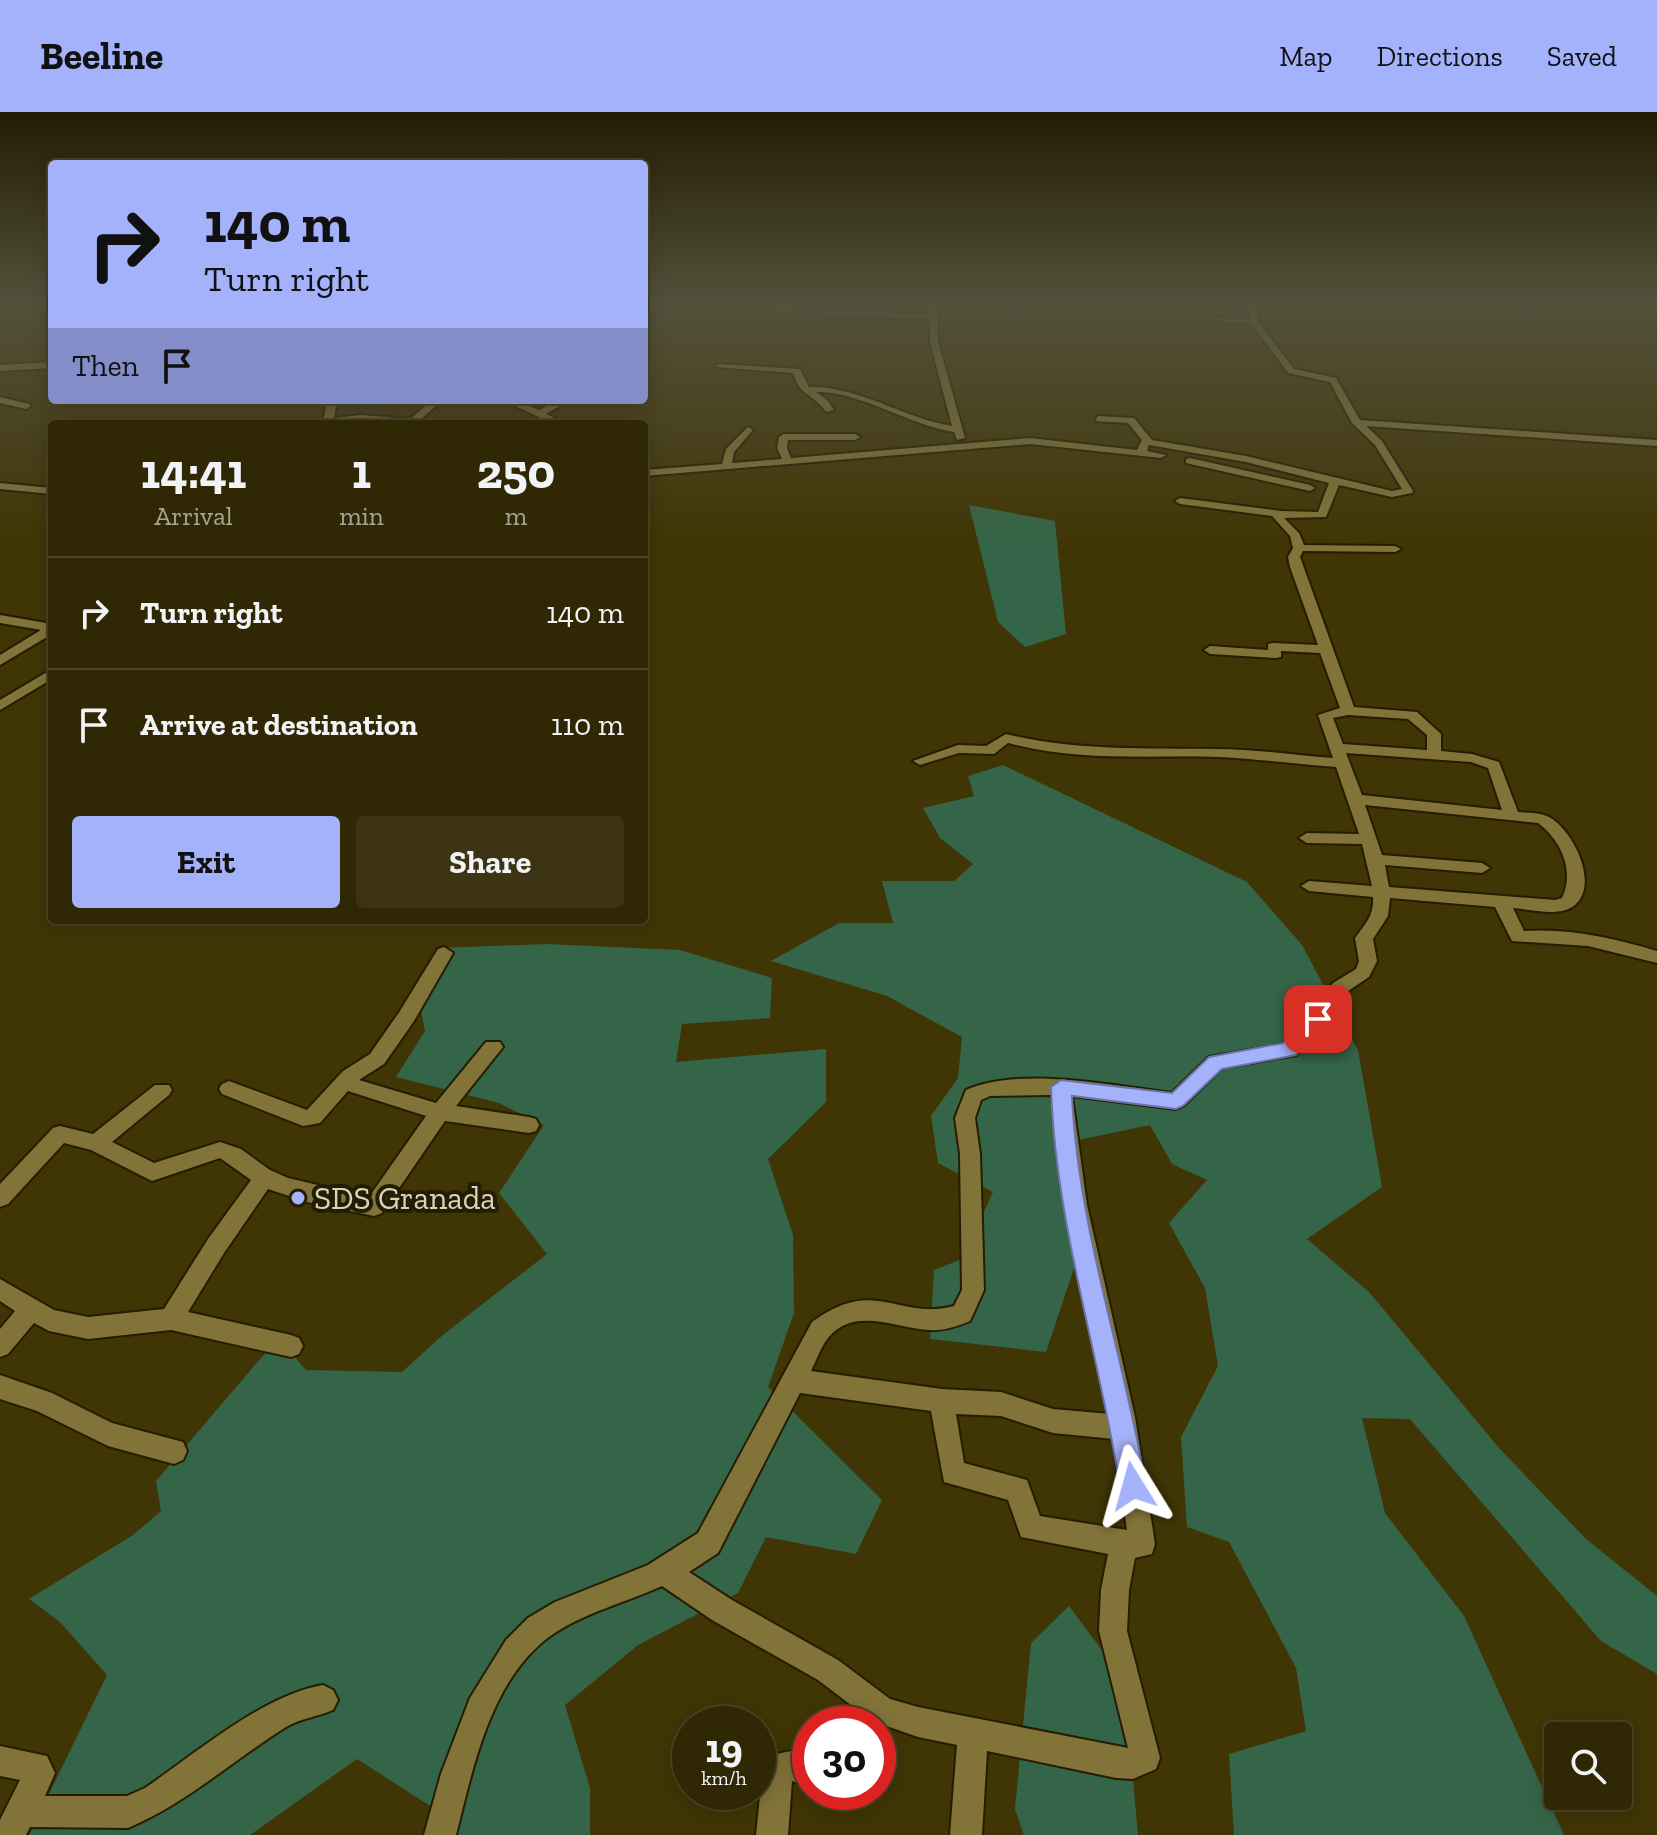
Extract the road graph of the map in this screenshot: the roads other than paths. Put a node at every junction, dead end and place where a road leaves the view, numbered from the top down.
1 (802, 383) edge
2 (945, 383) edge
3 (1335, 383) edge
4 (805, 390) junction
5 (0, 400) edge
6 (433, 404) edge
7 (517, 404) edge
8 (558, 404) edge
9 (26, 406) dead end
10 (829, 410) dead end
11 (541, 413) junction
12 (1098, 419) dead end
13 (347, 420) edge
14 (386, 420) edge
15 (414, 420) edge
16 (554, 420) edge
17 (1357, 423) junction
18 (748, 430) dead end
19 (957, 430) junction
20 (855, 437) dead end
21 (1657, 443) edge
22 (962, 444) junction
23 (1144, 447) junction
24 (787, 459) junction
25 (727, 465) junction
26 (648, 468) edge
27 (658, 471) junction
28 (648, 472) edge
29 (0, 486) edge
30 (1333, 487) junction
31 (48, 491) edge
32 (1180, 501) dead end
33 (1279, 514) junction
34 (1299, 548) junction
35 (1395, 549) dead end
36 (3, 621) edge
37 (48, 627) edge
38 (48, 631) edge
39 (1328, 649) junction
40 (1210, 650) dead end
41 (0, 661) edge
42 (48, 676) edge
43 (0, 706) edge
44 (1348, 711) junction
45 (1335, 748) junction
46 (1434, 755) junction
47 (920, 761) dead end
48 (1340, 763) junction
49 (1354, 799) junction
50 (1511, 814) junction
51 (1307, 838) dead end
52 (1367, 839) junction
53 (1372, 859) junction
54 (1482, 868) dead end
55 (1309, 886) dead end
56 (1381, 892) junction
57 (1502, 903) junction
58 (444, 953) dead end
59 (1657, 957) edge
60 (493, 1047) dead end
61 (345, 1083) junction
62 (1061, 1087) junction
63 (229, 1089) dead end
64 (162, 1090) dead end
65 (440, 1112) junction
66 (529, 1125) dead end
67 (96, 1143) junction
68 (264, 1178) junction
69 (0, 1198) edge
70 (0, 1289) edge
71 (31, 1310) junction
72 (171, 1319) junction
73 (0, 1346) edge
74 (291, 1346) dead end
75 (792, 1380) junction
76 (0, 1387) edge
77 (942, 1401) junction
78 (1125, 1428) junction
79 (174, 1451) dead end
80 (1128, 1544) junction
81 (663, 1571) junction
82 (323, 1700) dead end
83 (867, 1706) edge
84 (896, 1720) edge
85 (973, 1731) junction
86 (0, 1761) edge
87 (792, 1765) edge
88 (15, 1823) edge
89 (440, 1835) edge
90 (772, 1835) edge
91 (966, 1835) edge

1 - 4 street
2 - 19 street
3 - 17 street
4 - 10 street
4 - 19 street
5 - 9 street
6 - 15 street
7 - 11 street
8 - 11 street
11 - 16 street
12 - 23 street
13 - 14 street
17 - 21 street
17 - 30 street
18 - 25 street
19 - 22 street
20 - 24 street
22 - 23 street
22 - 24 street
23 - 30 street
24 - 25 street
25 - 27 street
26 - 27 street
27 - 28 street
29 - 31 street
30 - 33 street
32 - 33 street
33 - 34 street
34 - 35 street
34 - 39 street
36 - 37 street
38 - 41 street
39 - 40 street
39 - 44 street
42 - 43 street
44 - 45 street
44 - 46 street
45 - 46 street
45 - 48 street
46 - 50 street
47 - 48 street
48 - 49 street
49 - 50 street
49 - 52 street
50 - 57 street
51 - 52 street
52 - 53 street
53 - 54 street
53 - 56 street
55 - 56 street
56 - 57 street
56 - 62 street
57 - 59 street
58 - 61 street
60 - 65 street
61 - 63 street
61 - 65 street
62 - 75 street
62 - 78 street
64 - 67 street
65 - 66 street
65 - 68 street
67 - 68 street
67 - 69 street
68 - 72 street
70 - 71 street
71 - 72 street
71 - 73 street
72 - 74 street
75 - 77 street
75 - 81 street
76 - 79 street
77 - 78 street
77 - 80 street
78 - 80 street
80 - 85 street
81 - 83 street
81 - 89 street
82 - 88 street
84 - 85 street
85 - 91 street
86 - 88 street
87 - 90 street

